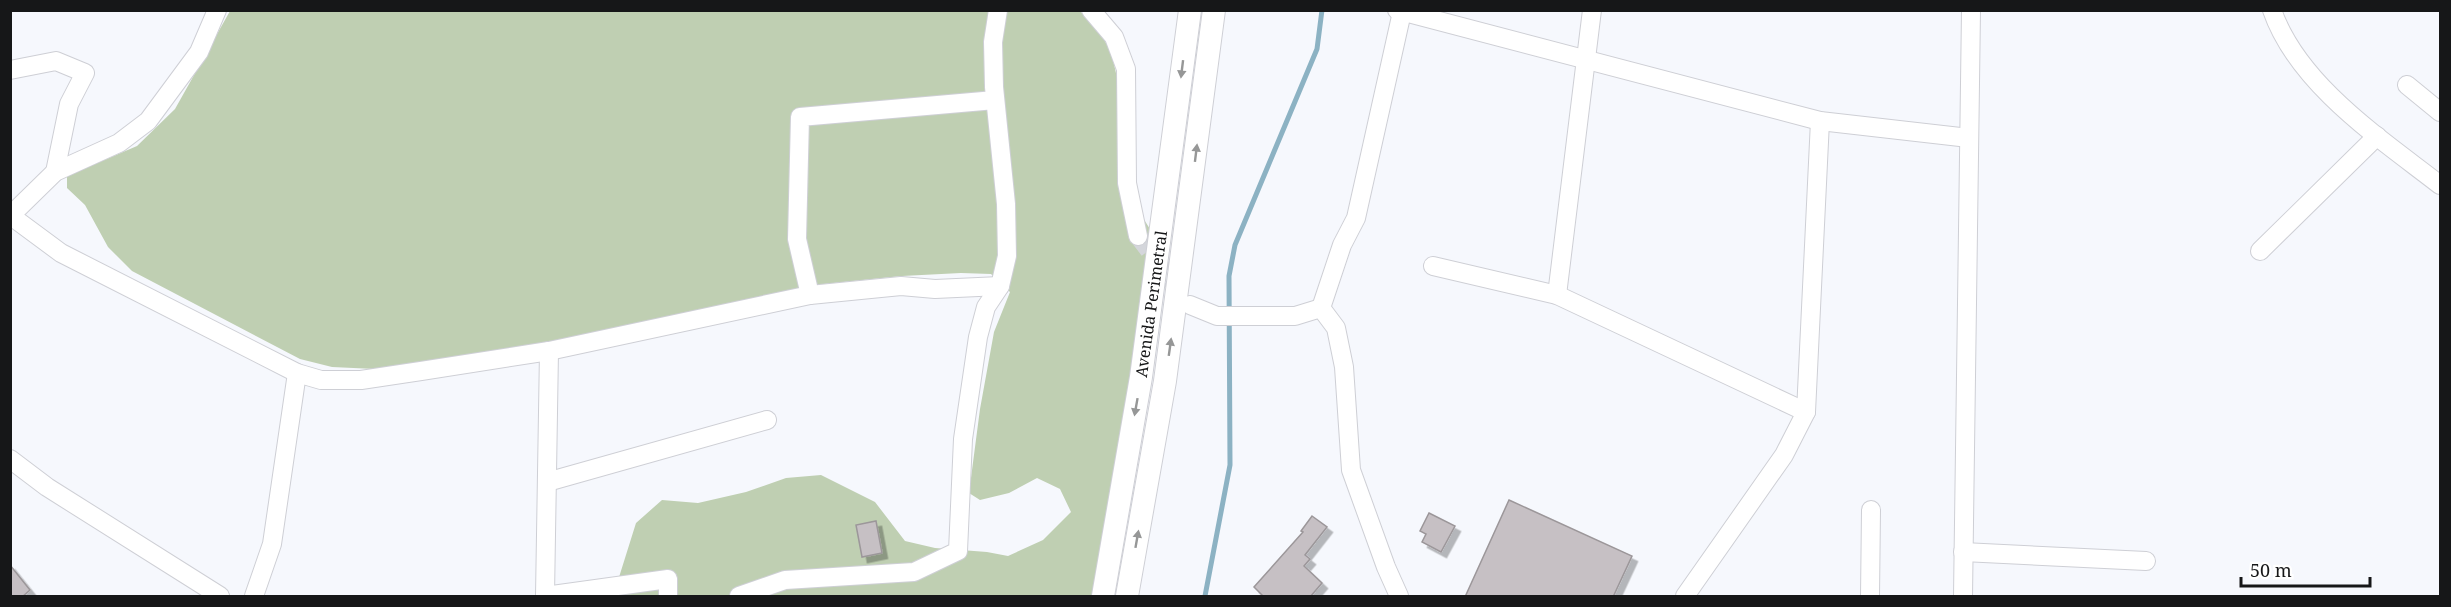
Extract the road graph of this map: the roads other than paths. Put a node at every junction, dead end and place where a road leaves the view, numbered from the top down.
1 (217, 10) edge
2 (998, 10) edge
3 (1091, 10) edge
4 (1190, 10) edge
5 (1214, 10) edge
6 (1592, 10) edge
7 (1971, 10) edge
8 (2272, 10) edge
9 (1400, 11) edge
10 (1586, 60) junction
11 (10, 70) edge
12 (2408, 85) dead end
13 (995, 100) junction
14 (2440, 112) edge
15 (1820, 121) junction
16 (2377, 136) junction
17 (1969, 138) junction
18 (55, 172) junction
19 (2440, 185) edge
20 (11, 216) edge
21 (1138, 236) tunnel mouth
22 (2260, 251) dead end
23 (1433, 266) dead end
24 (1000, 286) junction
25 (810, 295) junction
26 (1557, 295) junction
27 (1190, 305) tunnel mouth
28 (1321, 308) junction
29 (549, 351) junction
30 (297, 373) junction
31 (1806, 412) junction
32 (767, 420) dead end
33 (10, 459) edge
34 (547, 482) junction
35 (1871, 510) dead end
36 (1963, 552) junction
37 (2146, 561) dead end
38 (544, 596) edge
39 (220, 597) edge
40 (254, 597) edge
41 (668, 597) edge
42 (739, 597) edge
43 (1102, 597) edge
44 (1127, 597) edge
45 (1399, 597) edge
46 (1684, 597) edge
47 (1870, 597) edge
48 (1963, 597) edge

1 - 18 street
2 - 13 street
3 - 21 street
4 -> 43 main road, Avenida Perimetral
44 -> 5 main road, Avenida Perimetral
6 - 10 street
7 - 17 street
8 - 16 street
9 - 10 street
9 - 28 street
10 - 15 street
10 - 26 street
11 - 18 street
12 - 14 street
13 - 24 street
13 - 25 street
15 - 17 street
15 - 31 street
16 - 19 street
16 - 22 street
17 - 36 street
18 - 20 street
20 - 30 street
23 - 26 street
24 - 25 street
24 - 42 street
25 - 29 street
26 - 31 street
27 - 28 street
28 - 45 street
29 - 30 street
29 - 34 street
30 - 40 street
31 - 46 street
32 - 34 street
33 - 39 street
34 - 38 street
35 - 47 street
36 - 37 street
36 - 48 street
38 - 41 street

